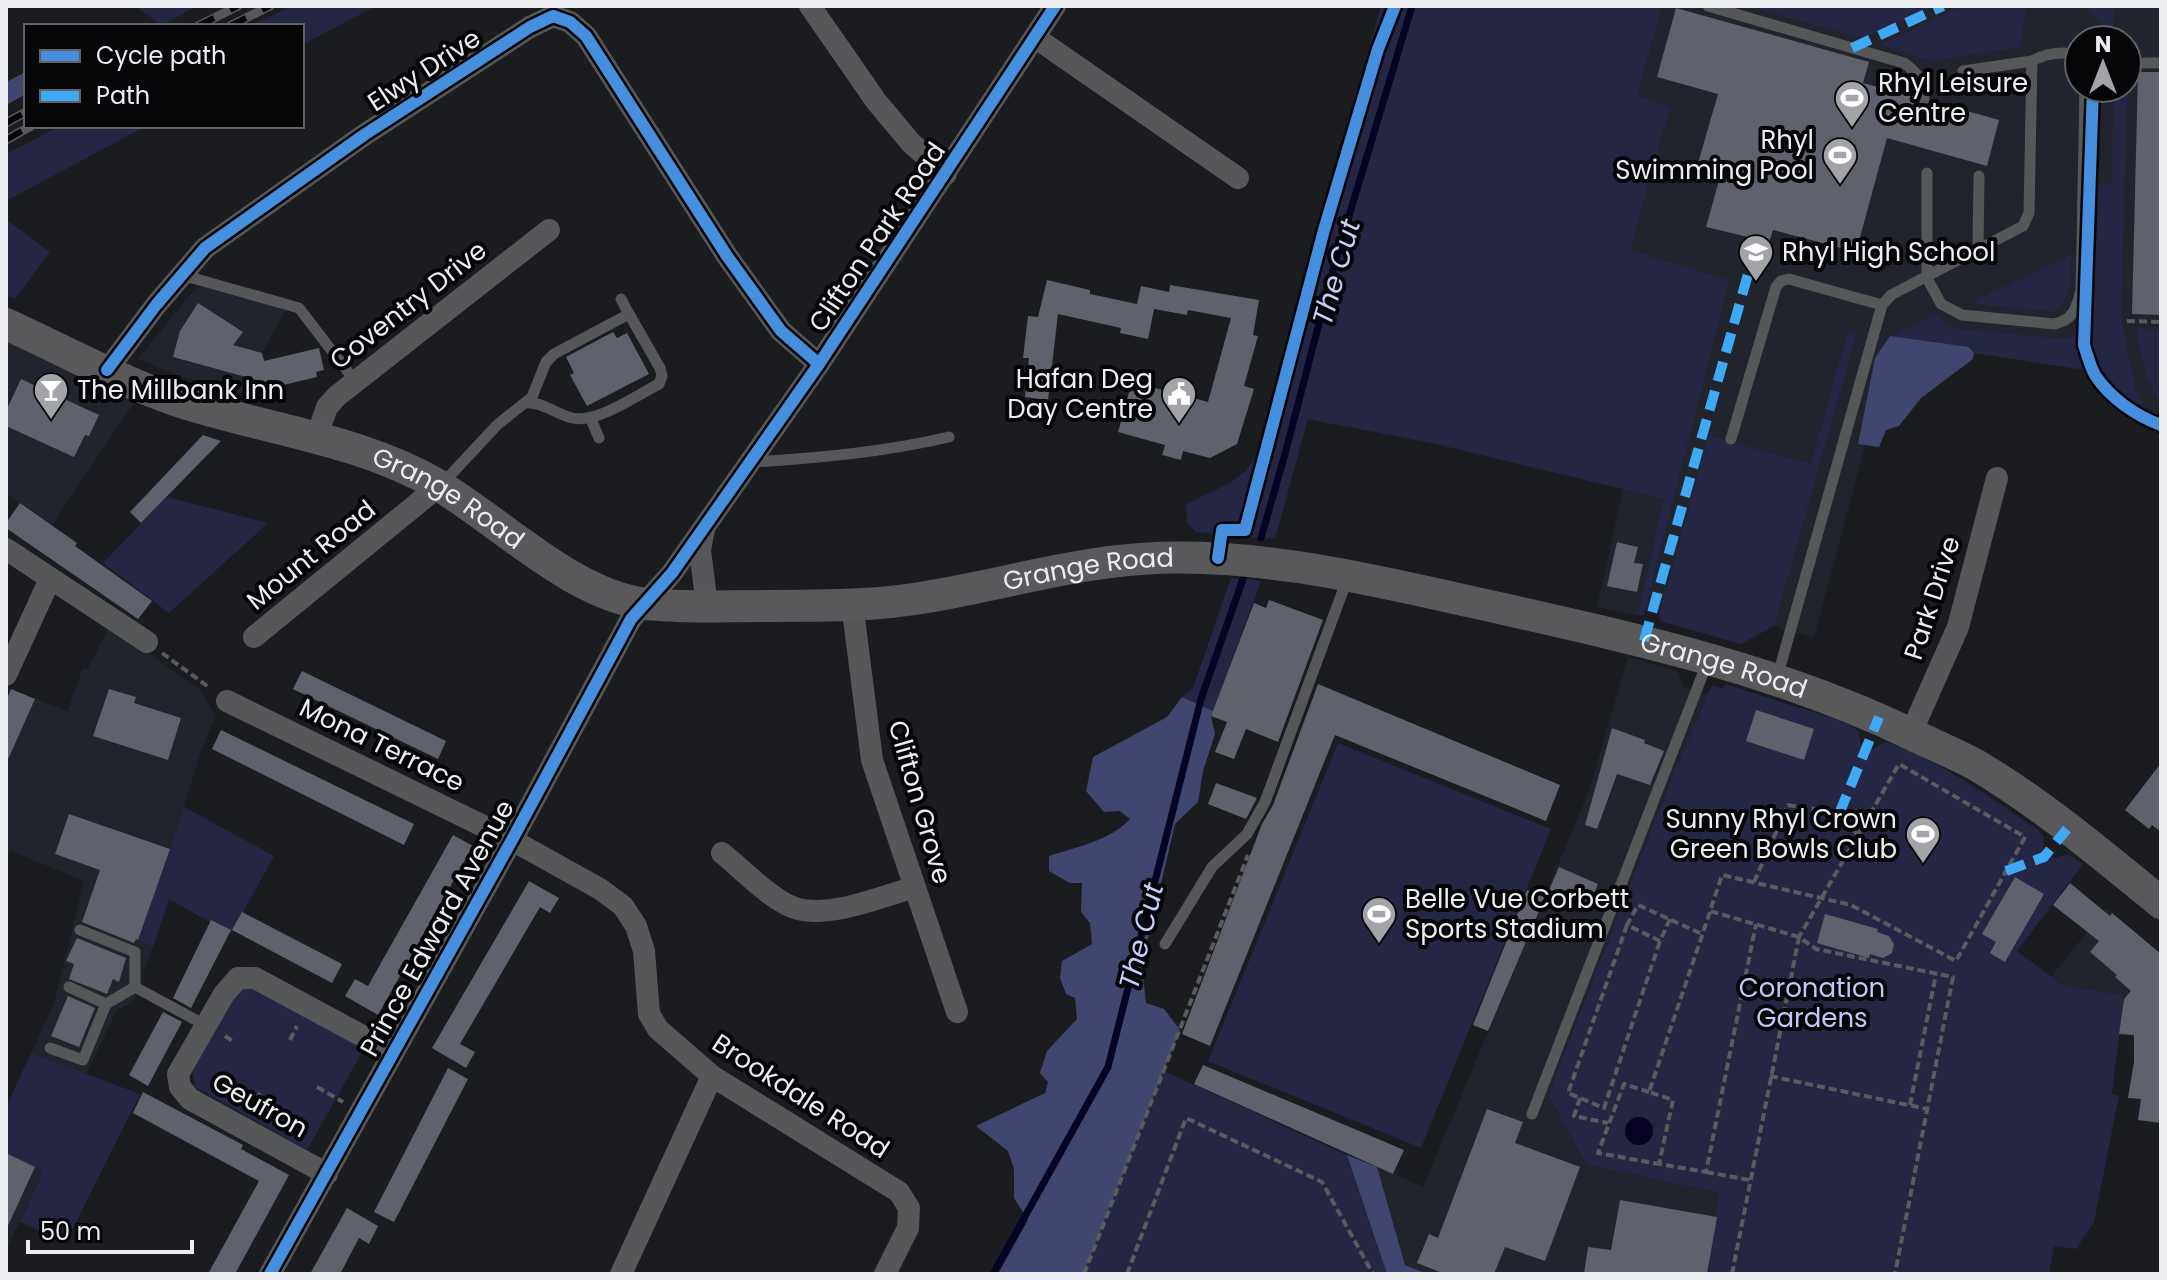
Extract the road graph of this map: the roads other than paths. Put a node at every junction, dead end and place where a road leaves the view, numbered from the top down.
1 (810, 6) edge
2 (1055, 6) edge
3 (1708, 6) edge
4 (1036, 38) junction
5 (2063, 53) edge
6 (2032, 61) junction
7 (1963, 71) dead end
8 (1924, 99) dead end
9 (2085, 104) edge
10 (1927, 173) dead end
11 (946, 174) junction
12 (1979, 176) dead end
13 (1238, 178) dead end
14 (549, 230) dead end
15 (1978, 250) junction
16 (182, 275) junction
17 (1927, 278) junction
18 (621, 299) dead end
19 (1882, 305) junction
20 (629, 314) junction
21 (6, 324) edge
22 (819, 364) junction
23 (107, 370) junction
24 (355, 381) junction
25 (525, 403) junction
26 (590, 417) junction
27 (317, 436) junction
28 (949, 437) dead end
29 (599, 438) dead end
30 (1731, 439) dead end
31 (748, 462) junction
32 (1997, 478) dead end
33 (439, 486) junction
34 (704, 528) junction
35 (6, 549) edge
36 (1348, 577) junction
37 (50, 579) junction
38 (852, 603) junction
39 (644, 604) junction
40 (707, 606) junction
41 (254, 637) dead end
42 (147, 642) road end
43 (1709, 658) junction
44 (6, 675) edge
45 (1777, 678) junction
46 (227, 701) road end
47 (1911, 733) junction
48 (512, 840) junction
49 (722, 853) dead end
50 (915, 887) junction
51 (2161, 903) edge
52 (80, 930) dead end
53 (1165, 944) dead end
54 (69, 987) dead end
55 (135, 987) junction
56 (106, 1004) junction
57 (957, 1012) dead end
58 (205, 1025) junction
59 (50, 1048) dead end
60 (392, 1052) junction
61 (712, 1076) junction
62 (1532, 1114) dead end
63 (327, 1174) junction
64 (270, 1274) edge
65 (621, 1274) edge
66 (885, 1274) edge

1 - 11 street
2 - 4 street, Clifton Park Road
3 - 8 lane
4 - 11 street, Clifton Park Road
4 - 13 street
5 - 6 lane
6 - 7 lane
6 - 15 lane
9 - 17 lane
10 - 17 lane
11 - 22 street, Clifton Park Road
12 - 15 lane
14 - 24 street, Coventry Drive
15 - 17 lane
16 - 22 street, Elwy Drive
16 - 23 street, Elwy Drive
16 - 24 lane
17 - 19 lane
18 - 20 lane
19 - 30 lane
19 - 45 lane
20 - 25 lane
20 - 26 lane
21 - 23 main road, Grange Road
22 - 31 street, Clifton Park Road
23 - 27 main road, Grange Road
24 - 27 street, Coventry Drive
25 - 26 lane
25 - 33 lane
26 - 29 lane
27 - 33 main road, Grange Road
28 - 31 lane
31 - 34 street, Clifton Park Road
32 - 47 street, Park Drive
33 - 39 main road, Grange Road
33 - 41 street, Mount Road
34 - 39 street, Clifton Park Road
34 - 40 street
35 - 37 street
36 - 38 main road, Grange Road
36 - 43 main road, Grange Road
36 - 53 lane
37 - 42 street
37 - 44 street
38 - 40 main road, Grange Road
38 - 50 street, Clifton Grove
39 - 40 main road, Grange Road
39 - 48 street, Prince Edward Avenue
43 - 45 main road, Grange Road
43 - 62 lane
45 - 47 main road, Grange Road
46 - 48 street, Mona Terrace
47 - 51 main road, Grange Road
48 - 60 street, Prince Edward Avenue
48 - 61 street, Brookdale Road
49 - 50 street
50 - 57 street, Clifton Grove
52 - 55 lane
54 - 56 lane
55 - 56 lane
55 - 58 lane
56 - 59 lane
58 - 60 street, Geufron
58 - 63 street, Geufron
60 - 63 street, Prince Edward Avenue
61 - 65 street
61 - 66 street, Brookdale Road
63 - 64 street, Prince Edward Avenue

